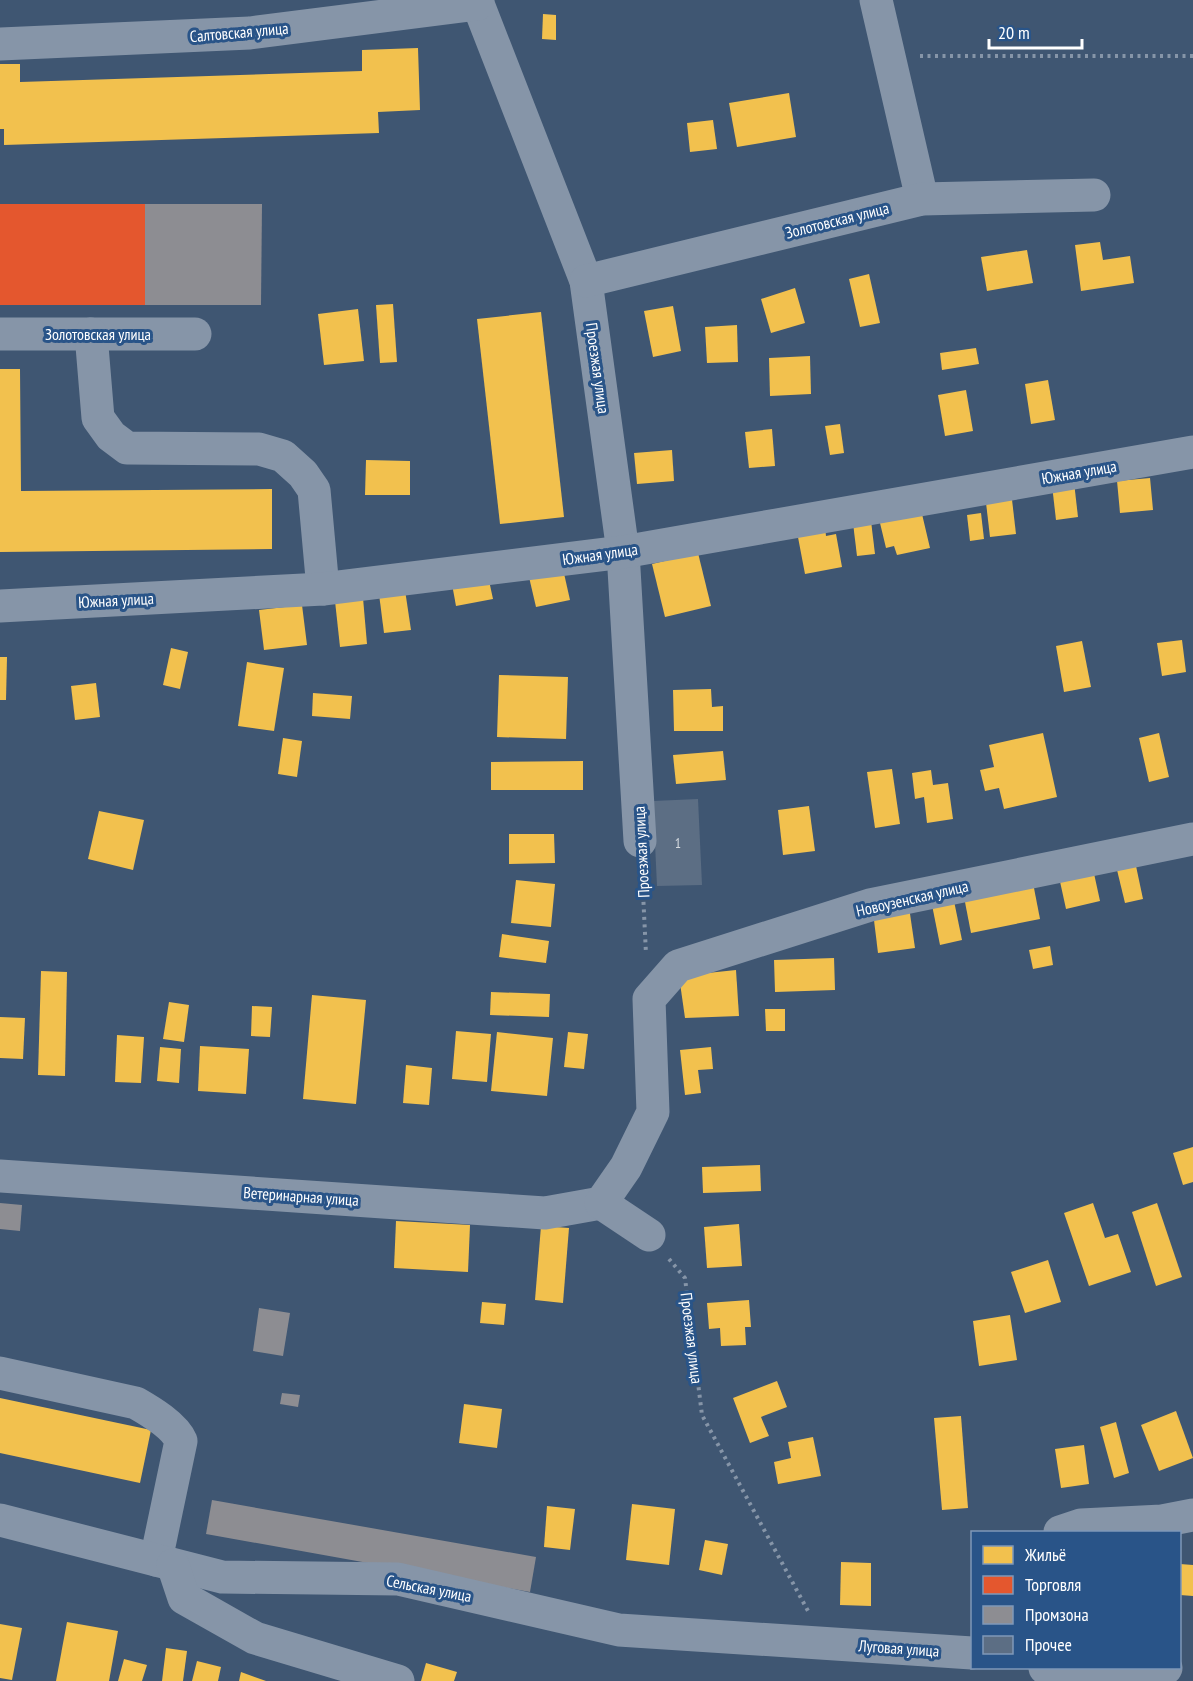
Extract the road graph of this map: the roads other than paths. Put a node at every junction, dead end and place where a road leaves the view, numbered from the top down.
1 (876, 0) edge
2 (478, 2) edge
3 (0, 44) edge
4 (1094, 195) dead end
5 (922, 199) junction
6 (586, 281) junction
7 (0, 334) edge
8 (91, 334) junction
9 (195, 334) dead end
10 (1193, 452) edge
11 (623, 552) junction
12 (322, 589) junction
13 (0, 606) edge
14 (1193, 839) edge
15 (640, 841) road end
16 (0, 1176) edge
17 (600, 1203) junction
18 (649, 1236) road end
19 (0, 1373) edge
20 (1193, 1515) edge
21 (0, 1520) edge
22 (1065, 1531) edge
23 (164, 1563) junction
24 (825, 1642) joint
25 (971, 1653) edge
26 (1048, 1669) edge
27 (1150, 1669) edge
28 (398, 1681) edge

1 - 5 street
2 - 3 street, Салтовская улица
2 - 6 street, Проезжая улица
4 - 5 street, Золотовская улица
5 - 6 street, Золотовская улица
6 - 11 street, Проезжая улица
7 - 8 street, Золотовская улица
8 - 9 street, Золотовская улица
8 - 12 street
10 - 11 street, Южная улица
11 - 12 street, Южная улица
11 - 15 street, Проезжая улица
12 - 13 street, Южная улица
14 - 17 street, Новоузенская улица
16 - 17 street, Ветеринарная улица
17 - 18 street
19 - 23 street
20 - 22 street
21 - 23 street, Сельская улица
23 - 24 street, Сельская улица
23 - 28 street
24 - 25 street, Луговая улица
26 - 27 street

